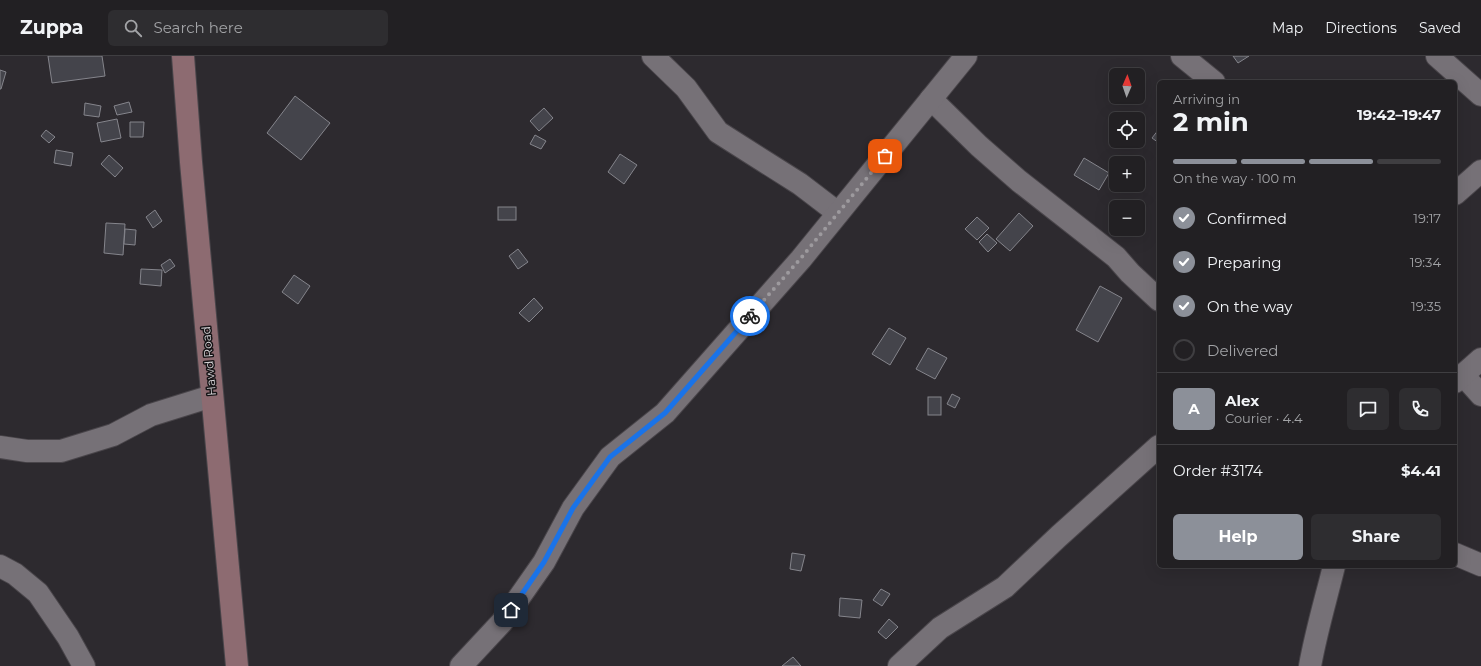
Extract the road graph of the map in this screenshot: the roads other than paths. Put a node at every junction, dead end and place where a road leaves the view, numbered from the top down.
1 (182, 56) edge
2 (653, 56) edge
3 (966, 56) edge
4 (1182, 56) edge
5 (1437, 56) edge
6 (1212, 80) edge
7 (1481, 95) edge
8 (931, 99) junction
9 (1481, 171) edge
10 (1457, 192) edge
11 (838, 213) junction
12 (1157, 298) edge
13 (1481, 359) edge
14 (1459, 379) edge
15 (1481, 395) edge
16 (212, 396) junction
17 (0, 446) edge
18 (1157, 448) edge
19 (1457, 555) edge
20 (1481, 565) edge
21 (0, 566) edge
22 (1333, 568) edge
23 (84, 666) edge
24 (236, 666) edge
25 (462, 666) edge
26 (899, 666) edge
27 (1310, 666) edge

1 - 16 main road, Hawd Road
2 - 11 street
3 - 8 street
4 - 6 street
5 - 7 street
8 - 11 street
8 - 12 street
9 - 10 street
11 - 25 street
13 - 14 street
14 - 15 street
16 - 17 street
16 - 24 main road, Hawd Road
18 - 26 street
19 - 20 street
21 - 23 street
22 - 27 street

